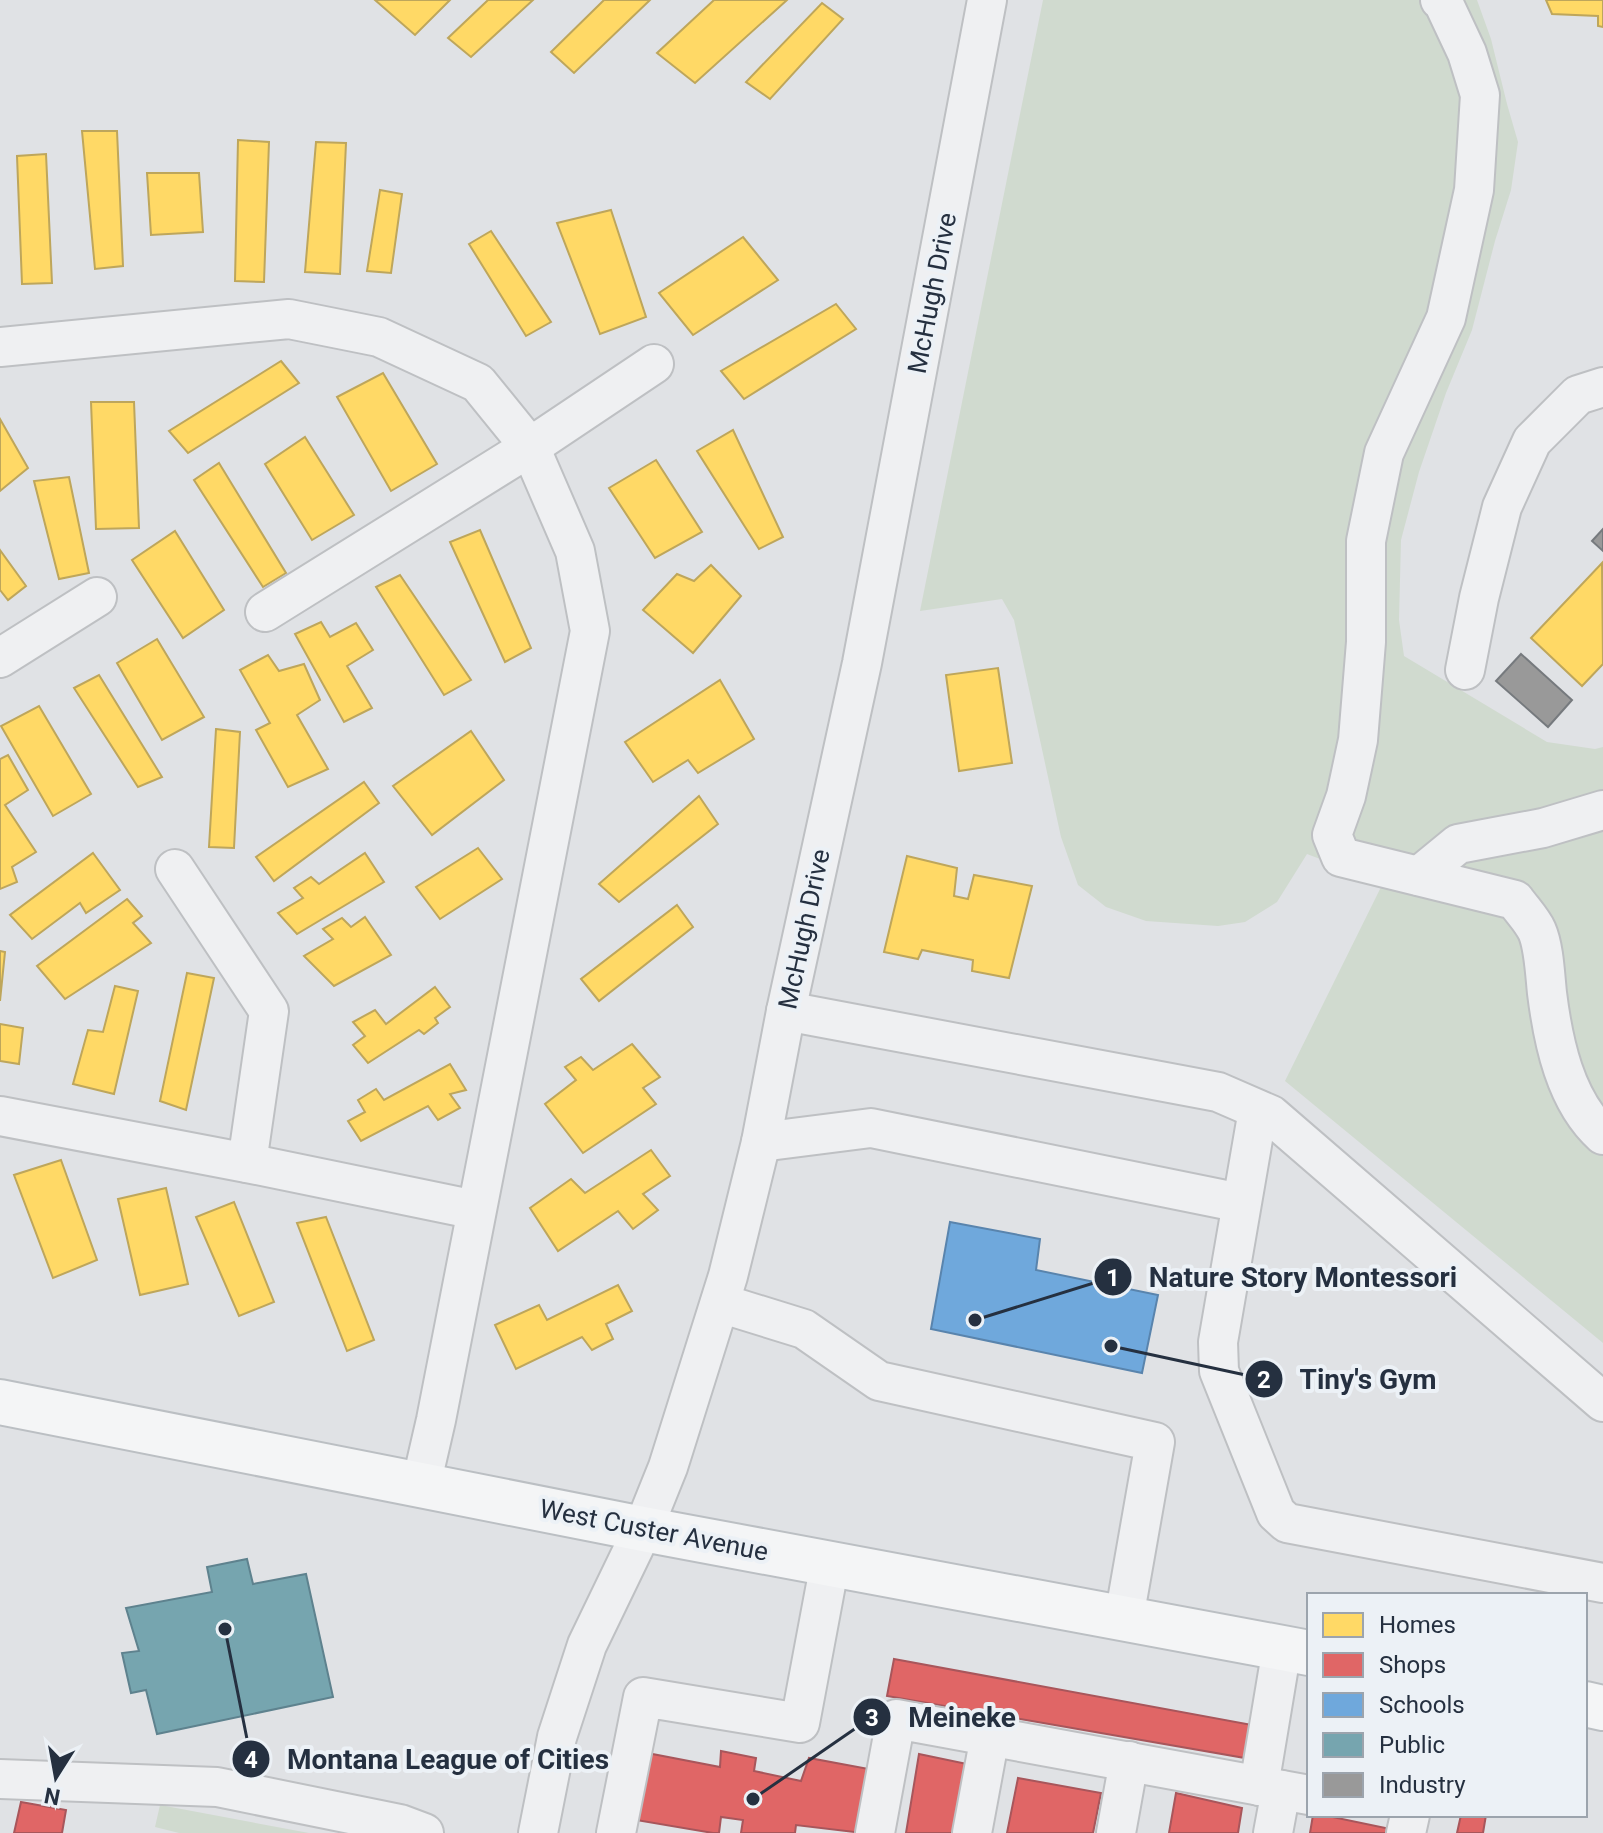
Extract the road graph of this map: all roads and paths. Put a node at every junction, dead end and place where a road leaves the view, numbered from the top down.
1 (987, 0) edge
2 (1440, 0) edge
3 (0, 347) edge
4 (654, 364) dead end
5 (1603, 387) edge
6 (530, 447) junction
7 (97, 597) dead end
8 (265, 612) dead end
9 (0, 658) edge
10 (1465, 670) dead end
11 (1603, 810) edge
12 (175, 869) dead end
13 (1419, 876) junction
14 (786, 1011) junction
15 (1258, 1110) junction
16 (0, 1116) edge
17 (1603, 1135) edge
18 (761, 1142) junction
19 (247, 1163) junction
20 (1241, 1203) junction
21 (476, 1210) junction
22 (720, 1303) junction
23 (0, 1402) edge
24 (1603, 1402) edge
25 (421, 1485) junction
26 (643, 1529) junction
27 (830, 1563) junction
28 (1603, 1583) edge
29 (1124, 1618) junction
30 (1295, 1650) edge
31 (990, 1736) junction
32 (1129, 1761) junction
33 (0, 1779) edge
34 (1283, 1791) edge
35 (424, 1833) edge
36 (538, 1833) edge
37 (616, 1833) edge
38 (875, 1833) edge
39 (972, 1833) edge
40 (1116, 1833) edge
41 (1273, 1833) edge

1 - 14 street, McHugh Drive
2 - 13 street
3 - 6 street
4 - 6 street
5 - 10 street
6 - 8 street
6 - 21 street
7 - 9 street
11 - 13 street
12 - 19 street
13 - 17 street
14 - 15 street
14 - 18 street, McHugh Drive
15 - 20 street
15 - 24 street
16 - 19 street
18 - 20 street
18 - 22 street, McHugh Drive
19 - 21 street
20 - 28 street
21 - 25 street
22 - 26 street, McHugh Drive
22 - 29 street
23 - 25 main road, West Custer Avenue
25 - 26 main road, West Custer Avenue
26 - 27 main road, West Custer Avenue
26 - 36 street, McHugh Drive
27 - 29 main road, West Custer Avenue
27 - 37 street
29 - 30 main road, West Custer Avenue
30 - 34 street
31 - 32 street
31 - 38 street
31 - 39 street
32 - 34 street
32 - 40 street
33 - 35 street
34 - 41 street

